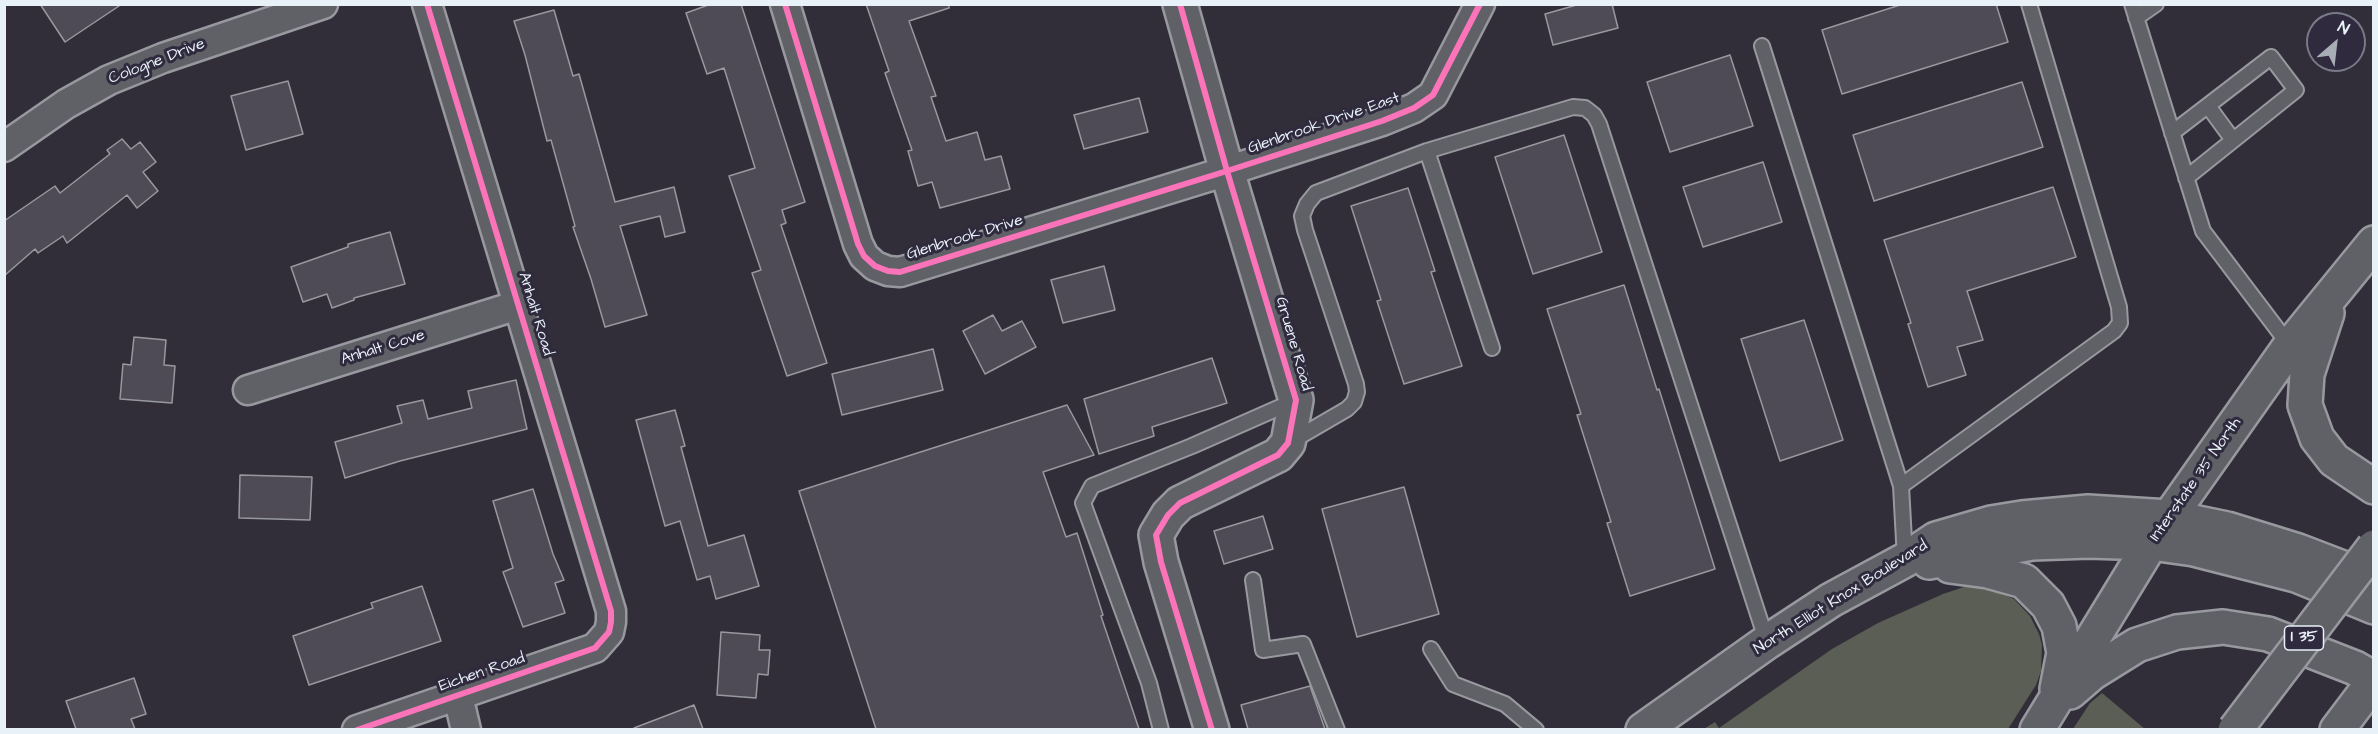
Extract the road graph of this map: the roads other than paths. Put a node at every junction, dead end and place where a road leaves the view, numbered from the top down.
1 (323, 4) edge
2 (428, 4) edge
3 (785, 4) edge
4 (1180, 4) edge
5 (1480, 4) edge
6 (2029, 4) edge
7 (2157, 4) edge
8 (2134, 11) edge
9 (1762, 46) dead end
10 (2208, 106) junction
11 (2172, 133) junction
12 (2233, 140) junction
13 (4, 147) edge
14 (1426, 151) junction
15 (1227, 171) junction
16 (2186, 178) junction
17 (2373, 243) edge
18 (2341, 281) junction
19 (518, 306) junction
20 (2290, 346) junction
21 (1492, 348) dead end
22 (248, 390) dead end
23 (1296, 400) junction
24 (1288, 443) junction
25 (1901, 486) junction
26 (2373, 487) edge
27 (2160, 530) junction
28 (2373, 547) edge
29 (1917, 561) junction
30 (1253, 580) dead end
31 (2373, 580) edge
32 (2373, 607) edge
33 (609, 632) joint
34 (1767, 642) junction
35 (1431, 649) dead end
36 (2373, 680) edge
37 (458, 696) junction
38 (2045, 717) edge
39 (357, 729) edge
40 (466, 729) edge
41 (1161, 729) edge
42 (1212, 729) edge
43 (1337, 729) edge
44 (1536, 729) edge
45 (1643, 729) edge
46 (2235, 729) edge
47 (2337, 729) edge

1 - 13 street, Cologne Drive
2 - 19 street, Anhalt Road
3 - 15 street, Glenbrook Drive
4 - 15 main road, Gruene Road
5 - 15 street, Glenbrook Drive East
6 - 25 lane
7 - 8 lane
8 - 11 lane
9 - 25 lane
10 - 11 lane
10 - 12 lane
10 - 12 lane
11 - 16 lane
12 - 16 lane
14 - 21 lane
14 - 24 lane
14 - 34 lane
15 - 23 main road, Gruene Road
16 - 20 lane
17 - 18 main road, Interstate 35 North
18 - 20 main road, Interstate 35 North
18 - 26 main road
19 - 22 street, Anhalt Cove
19 - 33 street, Anhalt Road
20 - 27 main road, Interstate 35 North
23 - 24 main road, Gruene Road
23 - 41 lane
24 - 42 main road
25 - 29 lane
27 - 29 main road, North Elliot Knox Boulevard
27 - 31 main road, North Elliot Knox Boulevard
27 - 32 main road, North Elliot Knox Boulevard
27 - 38 main road, Interstate 35 North
28 - 46 main road, I 35, bridge
29 - 34 main road, North Elliot Knox Boulevard
29 - 38 main road
30 - 43 lane
33 - 37 street, Eichen Road
34 - 45 main road, North Elliot Knox Boulevard
35 - 44 lane
36 - 38 main road
36 - 47 main road
37 - 39 street, Eichen Road
37 - 40 street

